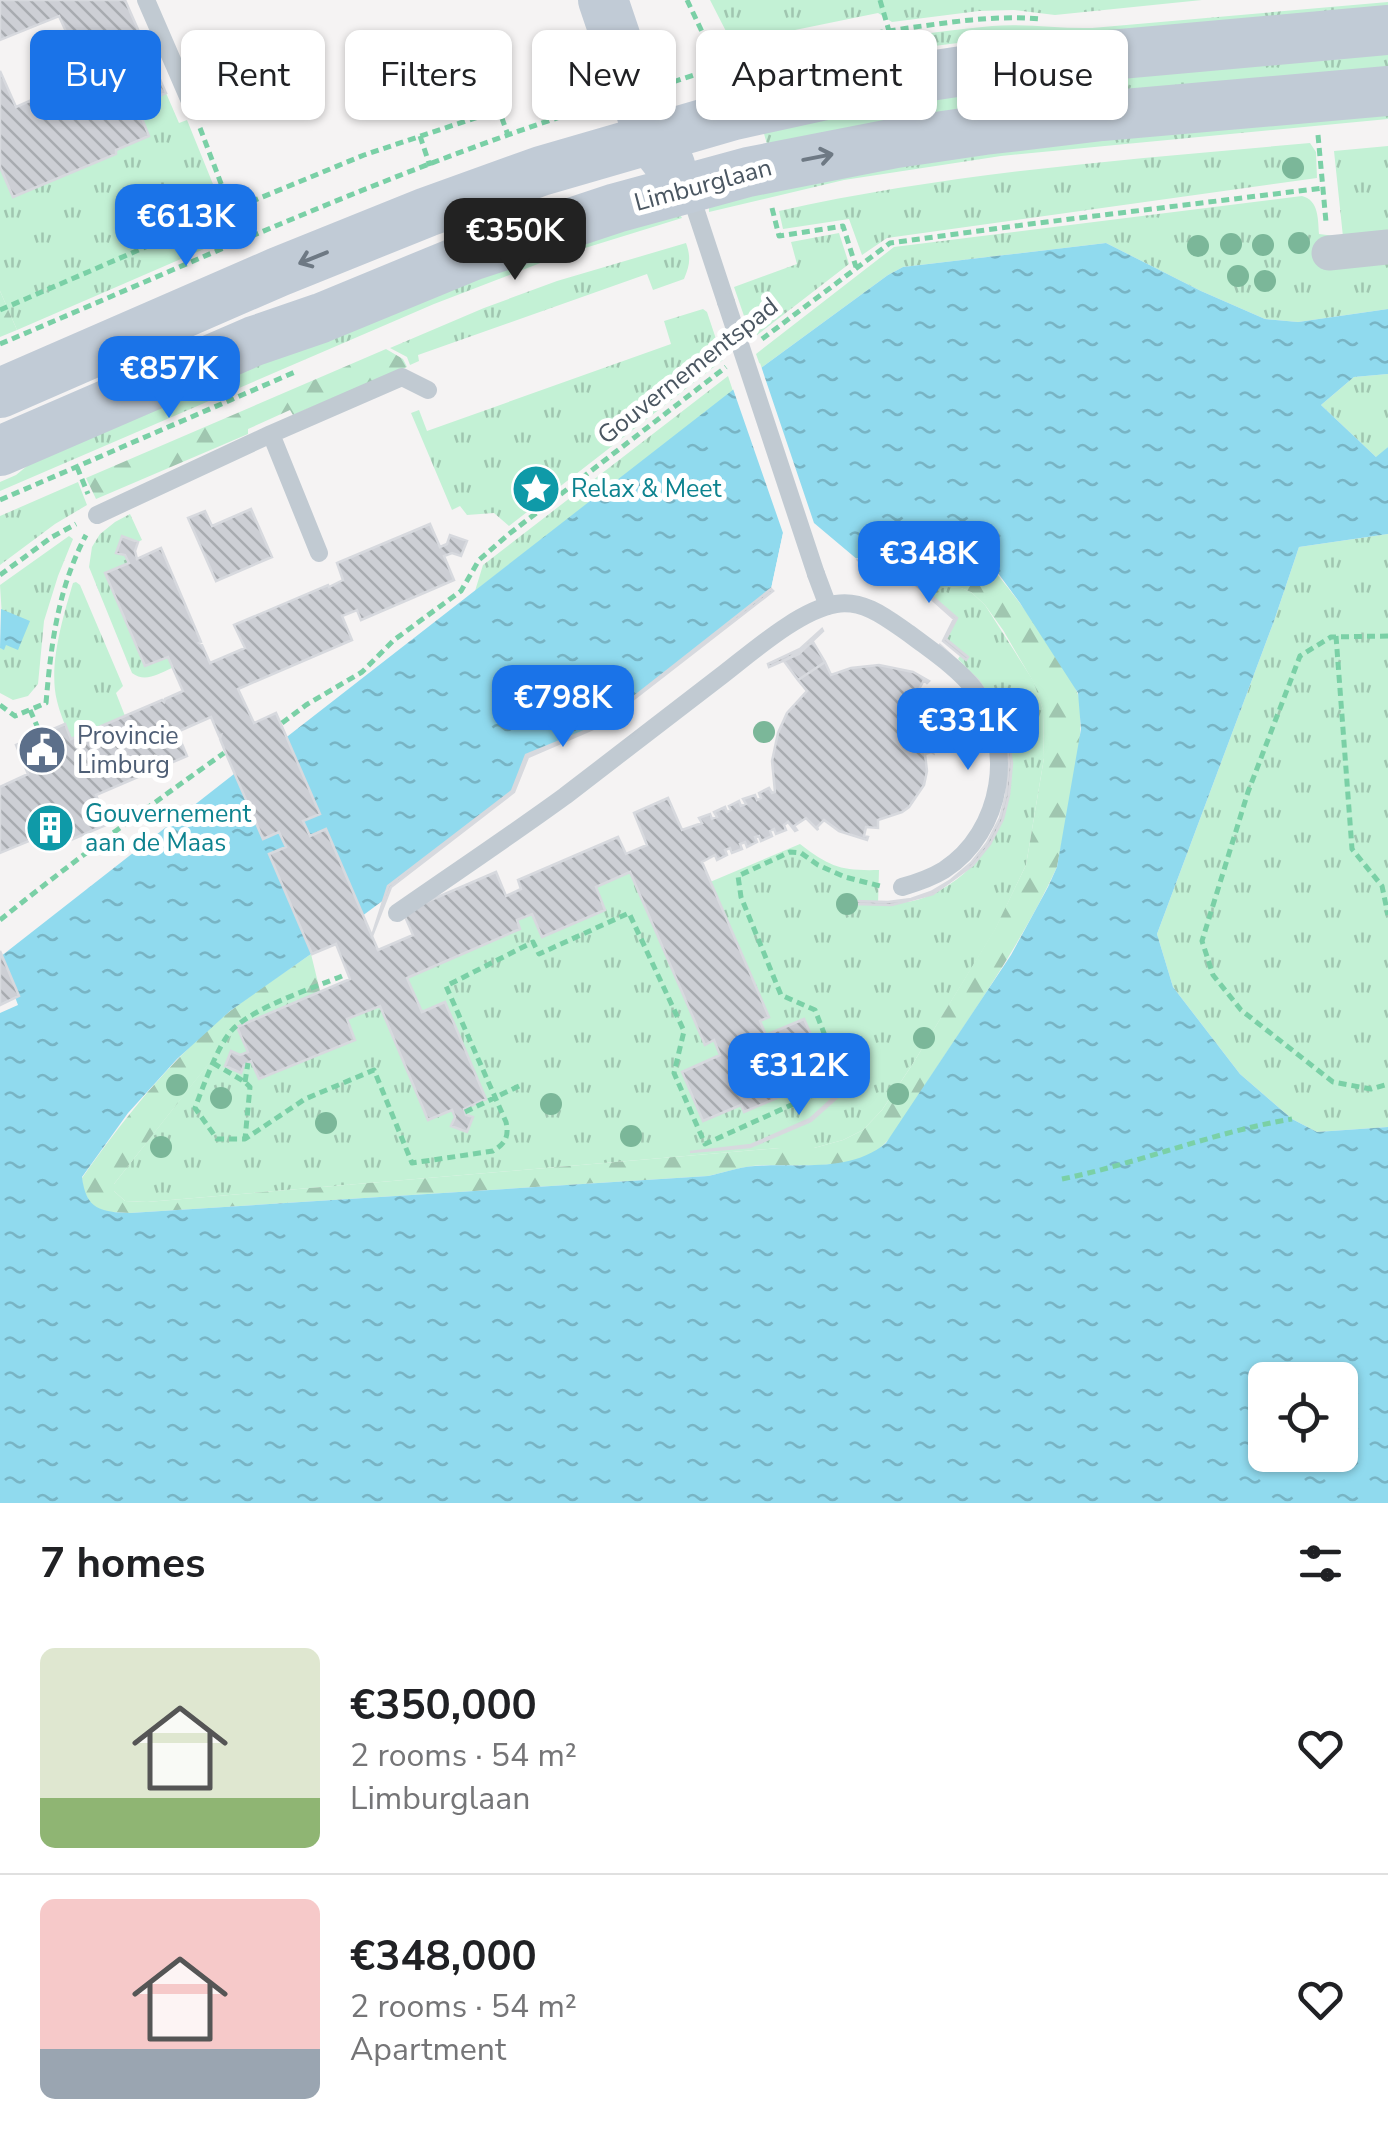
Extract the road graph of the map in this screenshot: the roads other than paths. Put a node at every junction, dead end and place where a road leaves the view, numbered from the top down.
1 (146, 0) edge
2 (614, 6) edge
3 (1388, 30) edge
4 (181, 81) edge
5 (1388, 91) edge
6 (661, 136) junction
7 (559, 166) junction
8 (689, 188) junction
9 (1388, 246) edge
10 (1328, 253) dead end
11 (428, 390) dead end
12 (0, 393) edge
13 (272, 434) junction
14 (0, 450) edge
15 (97, 515) road end
16 (319, 553) dead end
17 (828, 606) junction
18 (902, 887) dead end
19 (397, 913) dead end

1 - 4 lane
2 - 6 main road
2 - 7 main road
3 - 6 main road
8 -> 5 main road, Limburglaan
6 - 7 main road
6 - 8 main road
7 -> 12 main road
8 - 14 main road, Limburglaan
8 - 17 lane, bridge
9 - 10 street
11 - 13 lane
13 - 15 lane
13 - 16 lane
17 - 18 lane
17 - 19 lane

